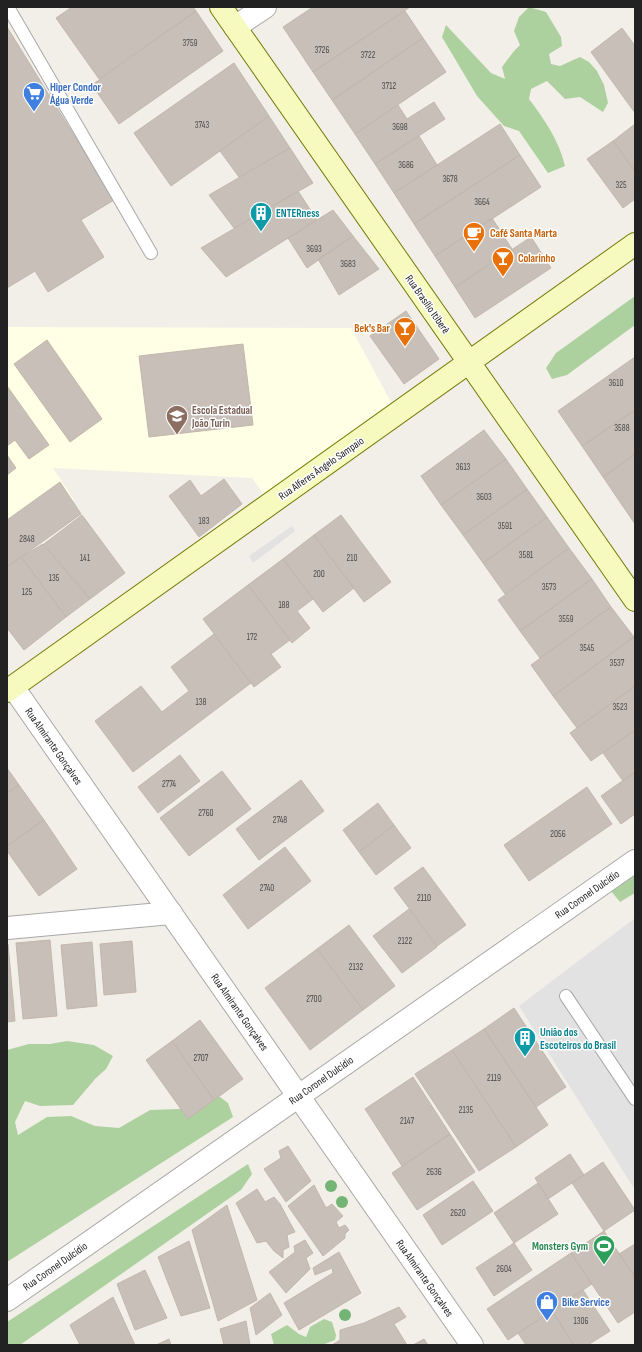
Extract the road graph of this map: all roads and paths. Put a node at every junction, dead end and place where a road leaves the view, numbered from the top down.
1 (8, 7) edge
2 (222, 7) edge
3 (265, 7) edge
4 (235, 27) junction
5 (635, 244) edge
6 (152, 253) dead end
7 (469, 362) junction
8 (635, 600) edge
9 (9, 686) edge
10 (635, 861) edge
11 (170, 913) junction
12 (7, 928) edge
13 (566, 996) dead end
14 (298, 1096) junction
15 (635, 1099) edge
16 (7, 1300) edge
17 (472, 1345) edge

1 - 6 lane
2 - 4 main road, Rua Brasílio Itiberê
3 - 4 street
4 - 7 main road, Rua Brasílio Itiberê
5 - 7 main road, Rua Alferes Ângelo Sampaio
7 - 8 main road, Rua Brasílio Itiberê
7 - 9 main road, Rua Alferes Ângelo Sampaio
9 - 11 street, Rua Almirante Gonçalves
10 - 14 street, Rua Coronel Dulcídio
11 - 12 street
11 - 14 street, Rua Almirante Gonçalves
13 - 15 lane
14 - 16 street, Rua Coronel Dulcídio
14 - 17 street, Rua Almirante Gonçalves

